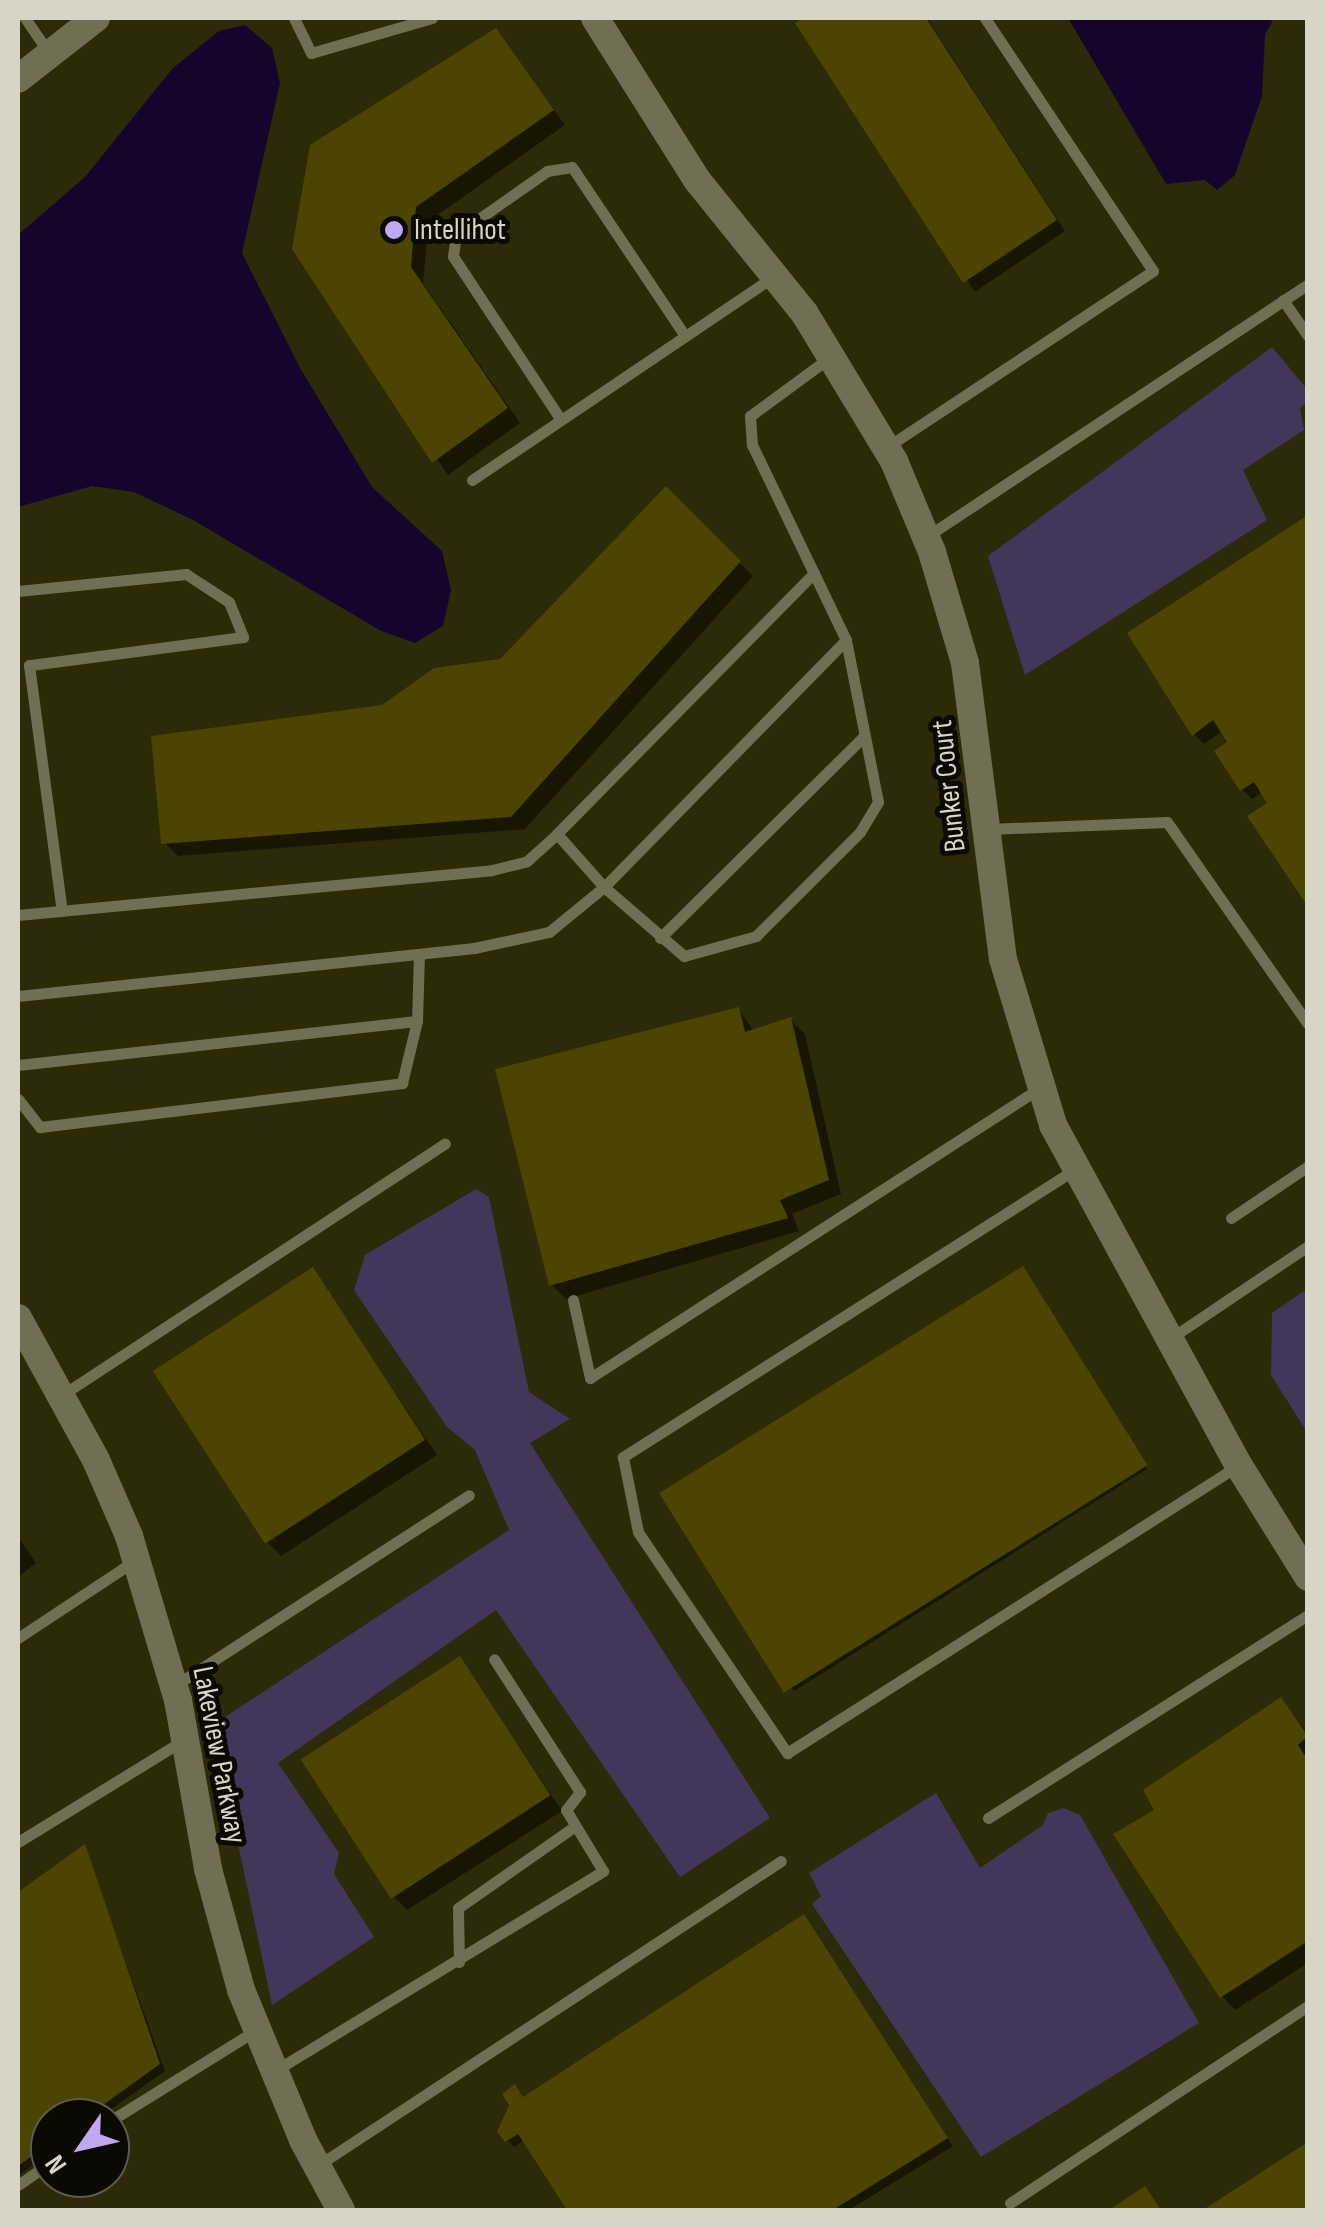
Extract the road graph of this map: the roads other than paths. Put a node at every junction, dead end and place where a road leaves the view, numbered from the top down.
1 (25, 18) edge
2 (96, 18) edge
3 (294, 18) edge
4 (432, 18) edge
5 (594, 18) edge
6 (985, 18) edge
7 (49, 53) junction
8 (18, 79) edge
9 (774, 276) junction
10 (1308, 284) edge
11 (1283, 300) junction
12 (685, 336) junction
13 (1308, 336) edge
14 (832, 356) junction
15 (560, 420) junction
16 (887, 448) junction
17 (472, 480) dead end
18 (926, 537) junction
19 (814, 573) junction
20 (18, 591) edge
21 (846, 640) junction
22 (864, 736) junction
23 (987, 829) junction
24 (557, 834) junction
25 (604, 886) junction
26 (62, 911) junction
27 (18, 916) edge
28 (660, 938) junction
29 (419, 954) junction
30 (18, 996) edge
31 (417, 1021) junction
32 (1308, 1024) edge
33 (18, 1066) edge
34 (1040, 1088) junction
35 (18, 1099) edge
36 (445, 1144) dead end
37 (1308, 1166) edge
38 (1074, 1170) junction
39 (1231, 1218) dead end
40 (1308, 1246) edge
41 (573, 1300) dead end
42 (19, 1323) edge
43 (1171, 1338) junction
44 (62, 1395) junction
45 (1239, 1466) junction
46 (469, 1494) dead end
47 (136, 1560) junction
48 (1308, 1578) edge
49 (1308, 1615) edge
50 (18, 1638) edge
51 (494, 1659) dead end
52 (174, 1686) junction
53 (185, 1739) junction
54 (988, 1818) dead end
55 (575, 1826) junction
56 (18, 1842) edge
57 (782, 1861) dead end
58 (458, 1962) junction
59 (1308, 2006) edge
60 (256, 2030) junction
61 (272, 2072) junction
62 (130, 2109) edge
63 (317, 2166) junction
64 (1010, 2202) dead end
65 (341, 2210) edge

1 - 7 lane
2 - 7 street
3 - 4 lane
5 - 9 street, Bunker Court
6 - 16 lane
7 - 8 street
9 - 12 lane
9 - 14 street, Bunker Court
10 - 11 lane
11 - 13 lane
11 - 18 lane
12 - 15 lane
12 - 15 lane
14 - 16 street, Bunker Court
14 - 19 lane
15 - 17 lane
16 - 18 street, Bunker Court
18 - 23 street, Bunker Court
19 - 21 lane
19 - 24 lane
20 - 26 lane
21 - 22 lane
21 - 25 lane
22 - 28 lane
22 - 28 lane
23 - 32 lane
23 - 34 street, Bunker Court
24 - 25 lane
24 - 26 lane
25 - 28 lane
25 - 29 lane
26 - 27 lane
29 - 30 lane
29 - 31 lane
31 - 33 lane
31 - 35 lane
34 - 38 street, Bunker Court
34 - 41 lane
36 - 44 lane
37 - 39 lane
38 - 43 street, Bunker Court
38 - 45 lane
40 - 43 lane
42 - 44 street, Lakeview Parkway
43 - 45 street, Bunker Court
44 - 47 street, Lakeview Parkway
45 - 48 street, Bunker Court
46 - 52 lane
47 - 50 lane
47 - 52 street, Lakeview Parkway
49 - 54 lane
51 - 55 lane
52 - 53 street, Lakeview Parkway
53 - 56 lane
53 - 60 street, Lakeview Parkway
55 - 58 lane
55 - 58 lane
57 - 63 lane
58 - 61 lane
59 - 64 lane
60 - 61 street, Lakeview Parkway
60 - 62 lane
61 - 63 street, Lakeview Parkway
63 - 65 street, Lakeview Parkway

